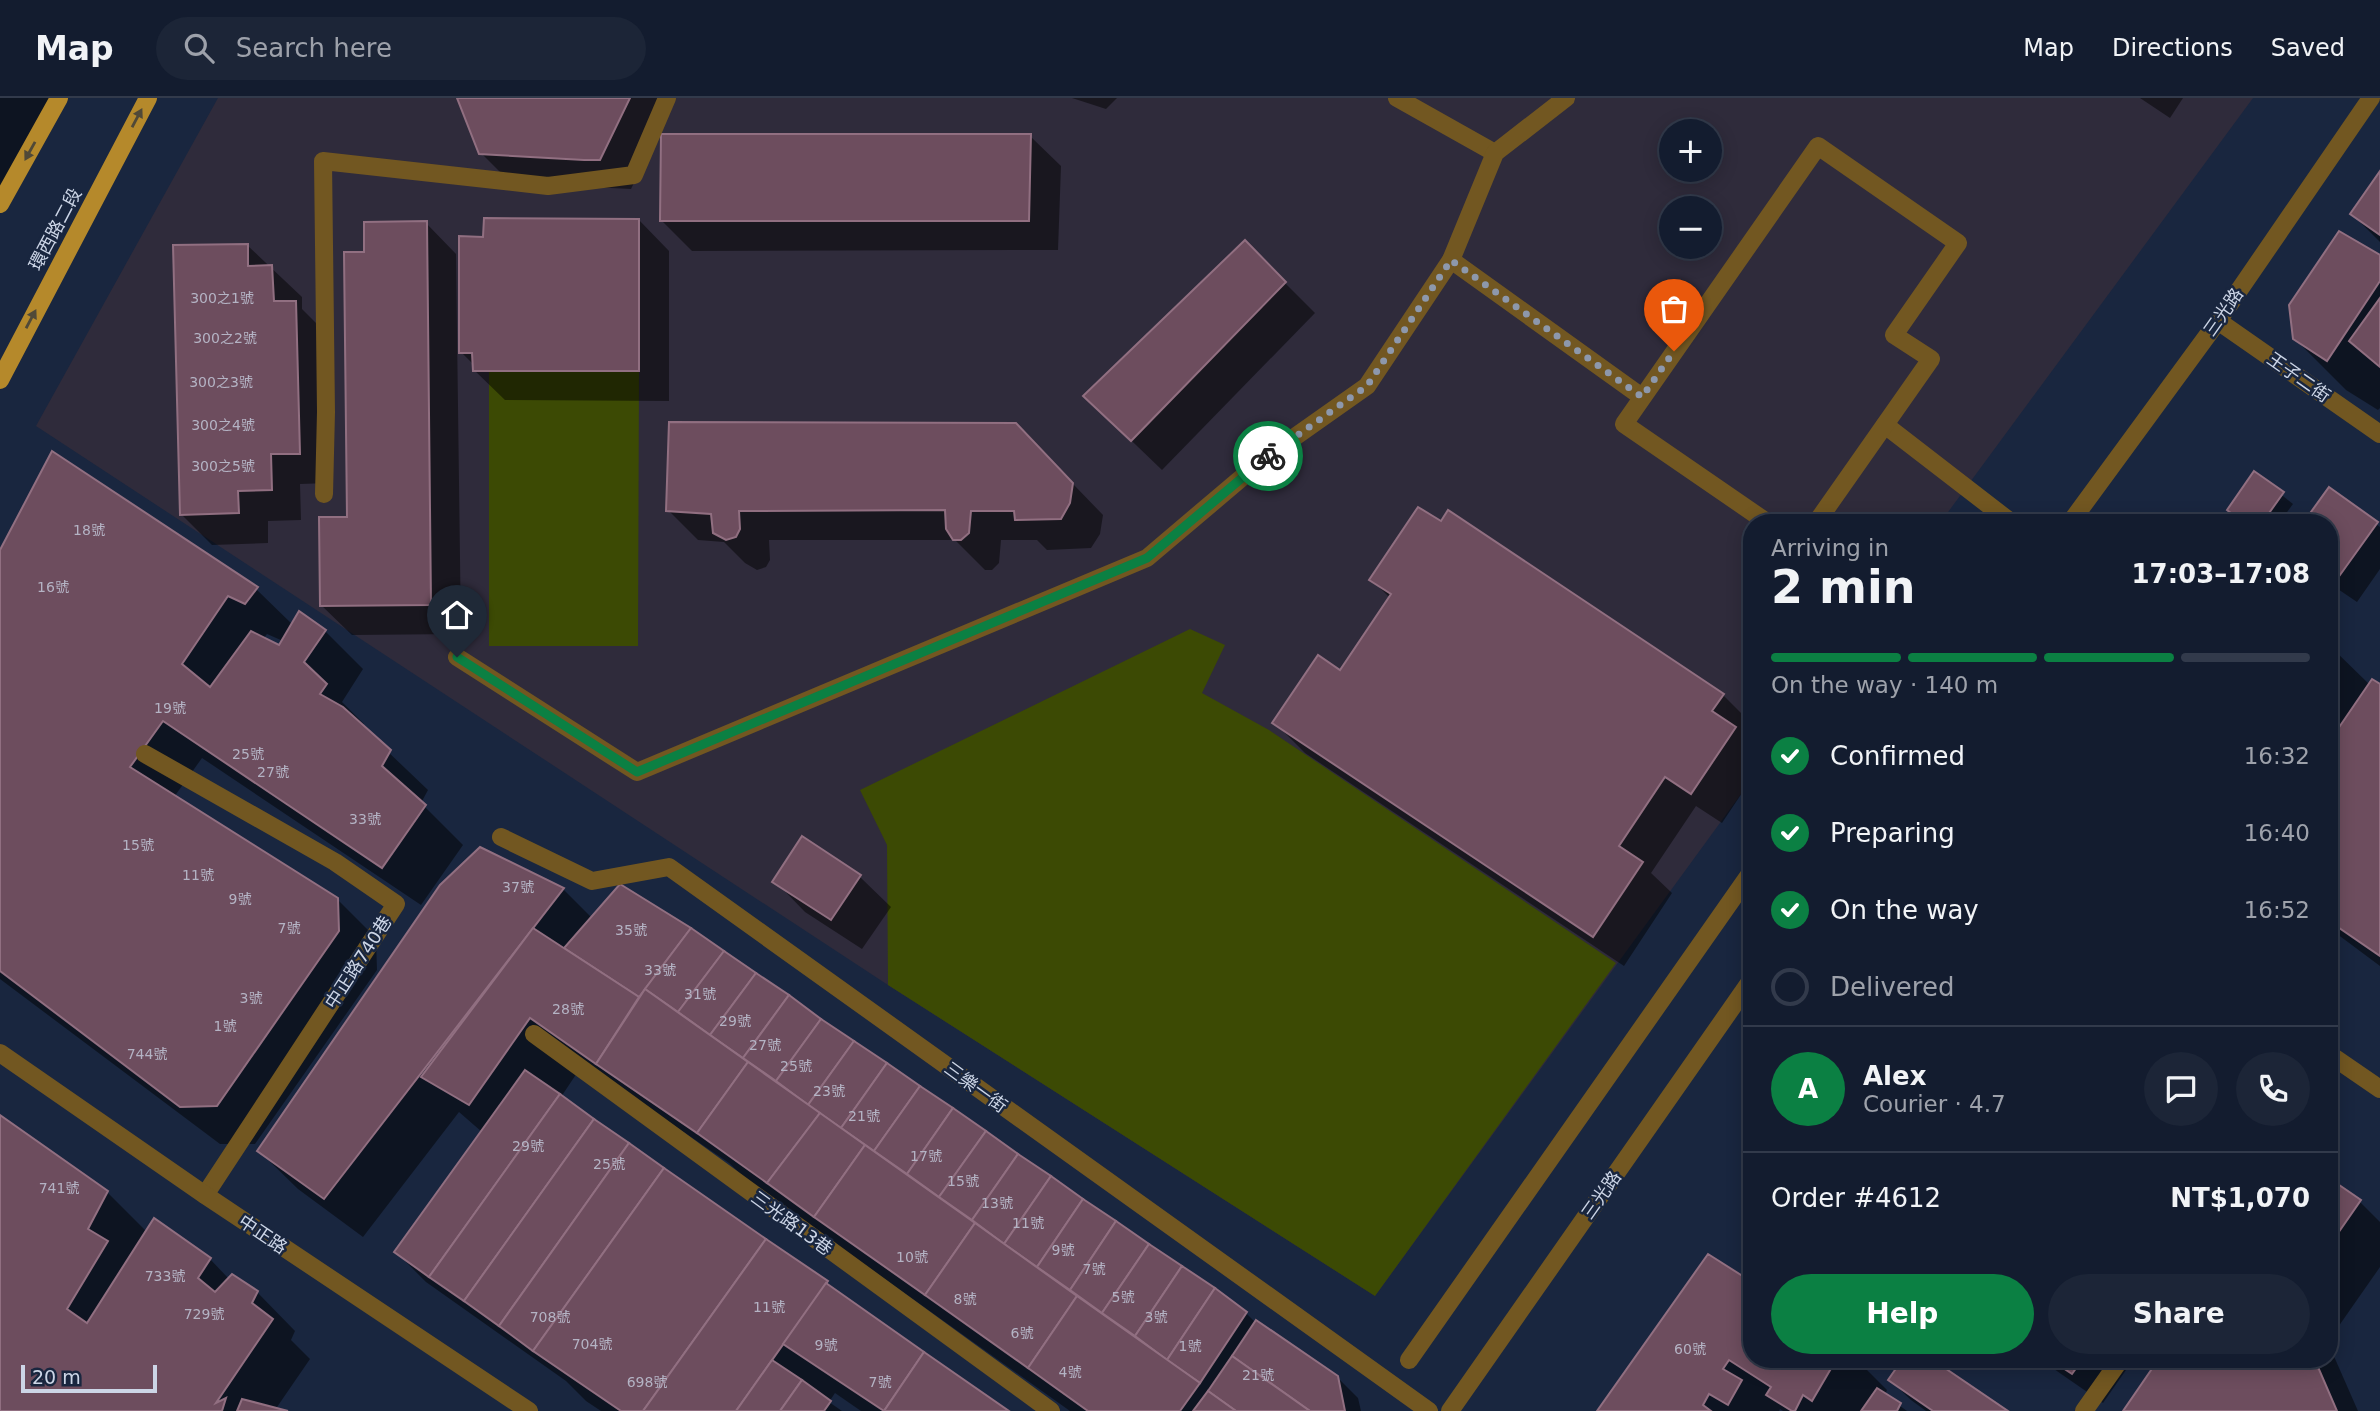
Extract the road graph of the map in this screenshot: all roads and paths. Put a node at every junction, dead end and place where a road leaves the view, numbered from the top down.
1 (59, 98) edge
2 (148, 98) edge
3 (667, 98) edge
4 (1396, 98) edge
5 (1566, 98) edge
6 (2371, 98) edge
7 (1495, 153) junction
8 (0, 204) edge
9 (1451, 260) junction
10 (2218, 321) junction
11 (0, 380) edge
12 (1642, 397) junction
13 (1885, 425) junction
14 (2380, 434) edge
15 (324, 494) dead end
16 (1755, 514) edge
17 (1822, 514) edge
18 (2000, 514) edge
19 (2077, 514) edge
20 (457, 657) dead end
21 (145, 754) dead end
22 (501, 837) dead end
23 (1743, 884) edge
24 (1743, 992) edge
25 (534, 1034) dead end
26 (0, 1053) edge
27 (2338, 1063) edge
28 (2380, 1089) edge
29 (205, 1195) junction
30 (1409, 1360) dead end
31 (2114, 1368) edge
32 (529, 1411) edge
33 (1051, 1411) edge
34 (1429, 1411) edge
35 (1450, 1411) edge
36 (2084, 1411) edge

1 -> 8 main road
11 -> 2 main road, 環西路二段
3 - 15 street
4 - 7 street
5 - 7 street
6 - 10 street, 三光路
7 - 9 street
9 - 12 street
9 - 20 street
10 - 14 street, 王子二街
10 - 19 street, 三光路
12 - 13 street
12 - 16 street
13 - 17 street
13 - 18 street
21 - 29 street, 中正路740巷
22 - 34 street, 三樂一街
23 - 30 street
24 - 35 street, 三光路
25 - 33 street, 三光路13巷
26 - 29 street, 中正路
27 - 28 street
29 - 32 street, 中正路
31 - 36 street

